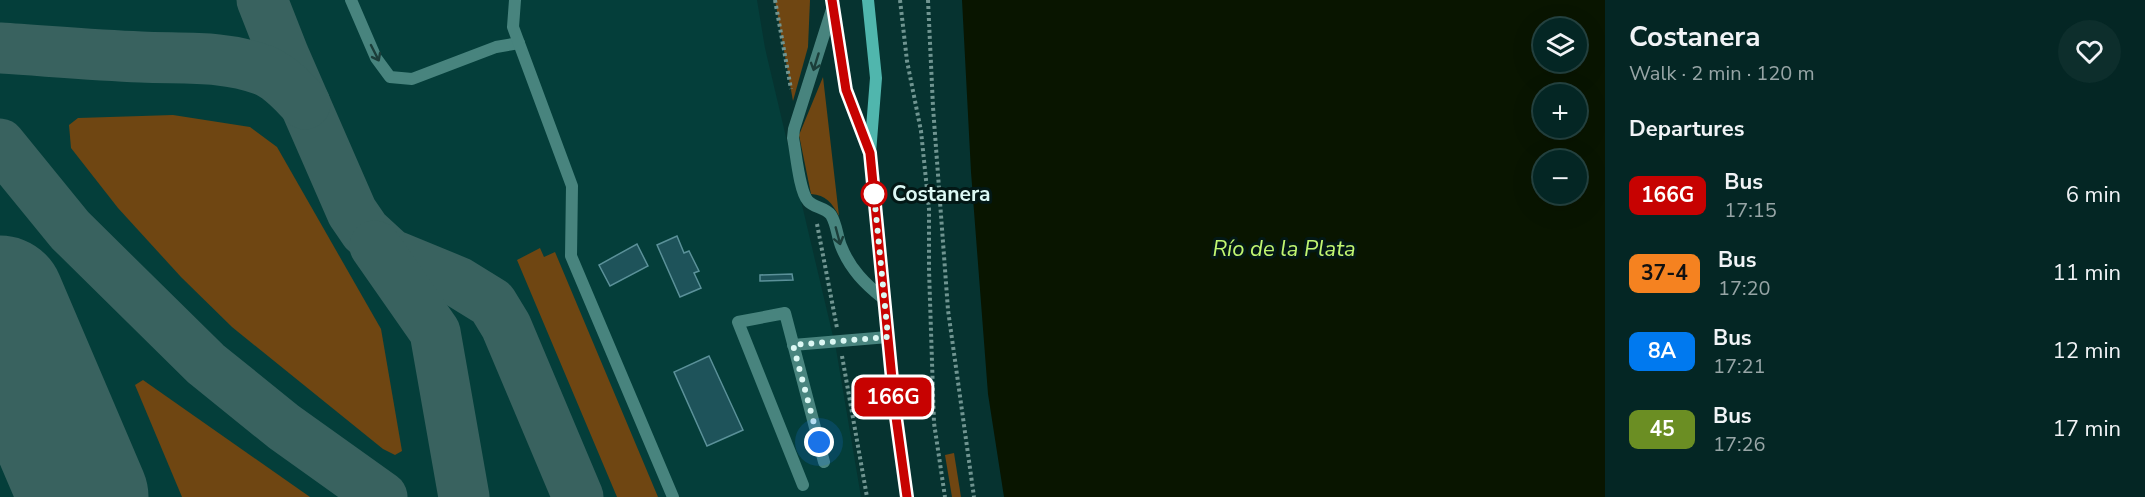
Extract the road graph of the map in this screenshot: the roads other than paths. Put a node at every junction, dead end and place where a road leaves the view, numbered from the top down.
1 (351, 0) edge
2 (515, 0) edge
3 (868, 0) edge
4 (832, 3) edge
5 (519, 43) junction
6 (870, 153) junction
7 (884, 299) junction
8 (888, 337) junction
9 (793, 345) junction
10 (824, 462) dead end
11 (803, 485) dead end
12 (673, 497) edge
13 (907, 497) edge

1 -> 5 lane
2 - 5 lane
3 - 6 main road
4 - 6 main road
4 -> 7 lane
5 - 12 lane
6 - 7 main road
7 - 8 main road
8 - 9 lane
8 - 13 main road
9 - 10 lane
9 - 11 lane

